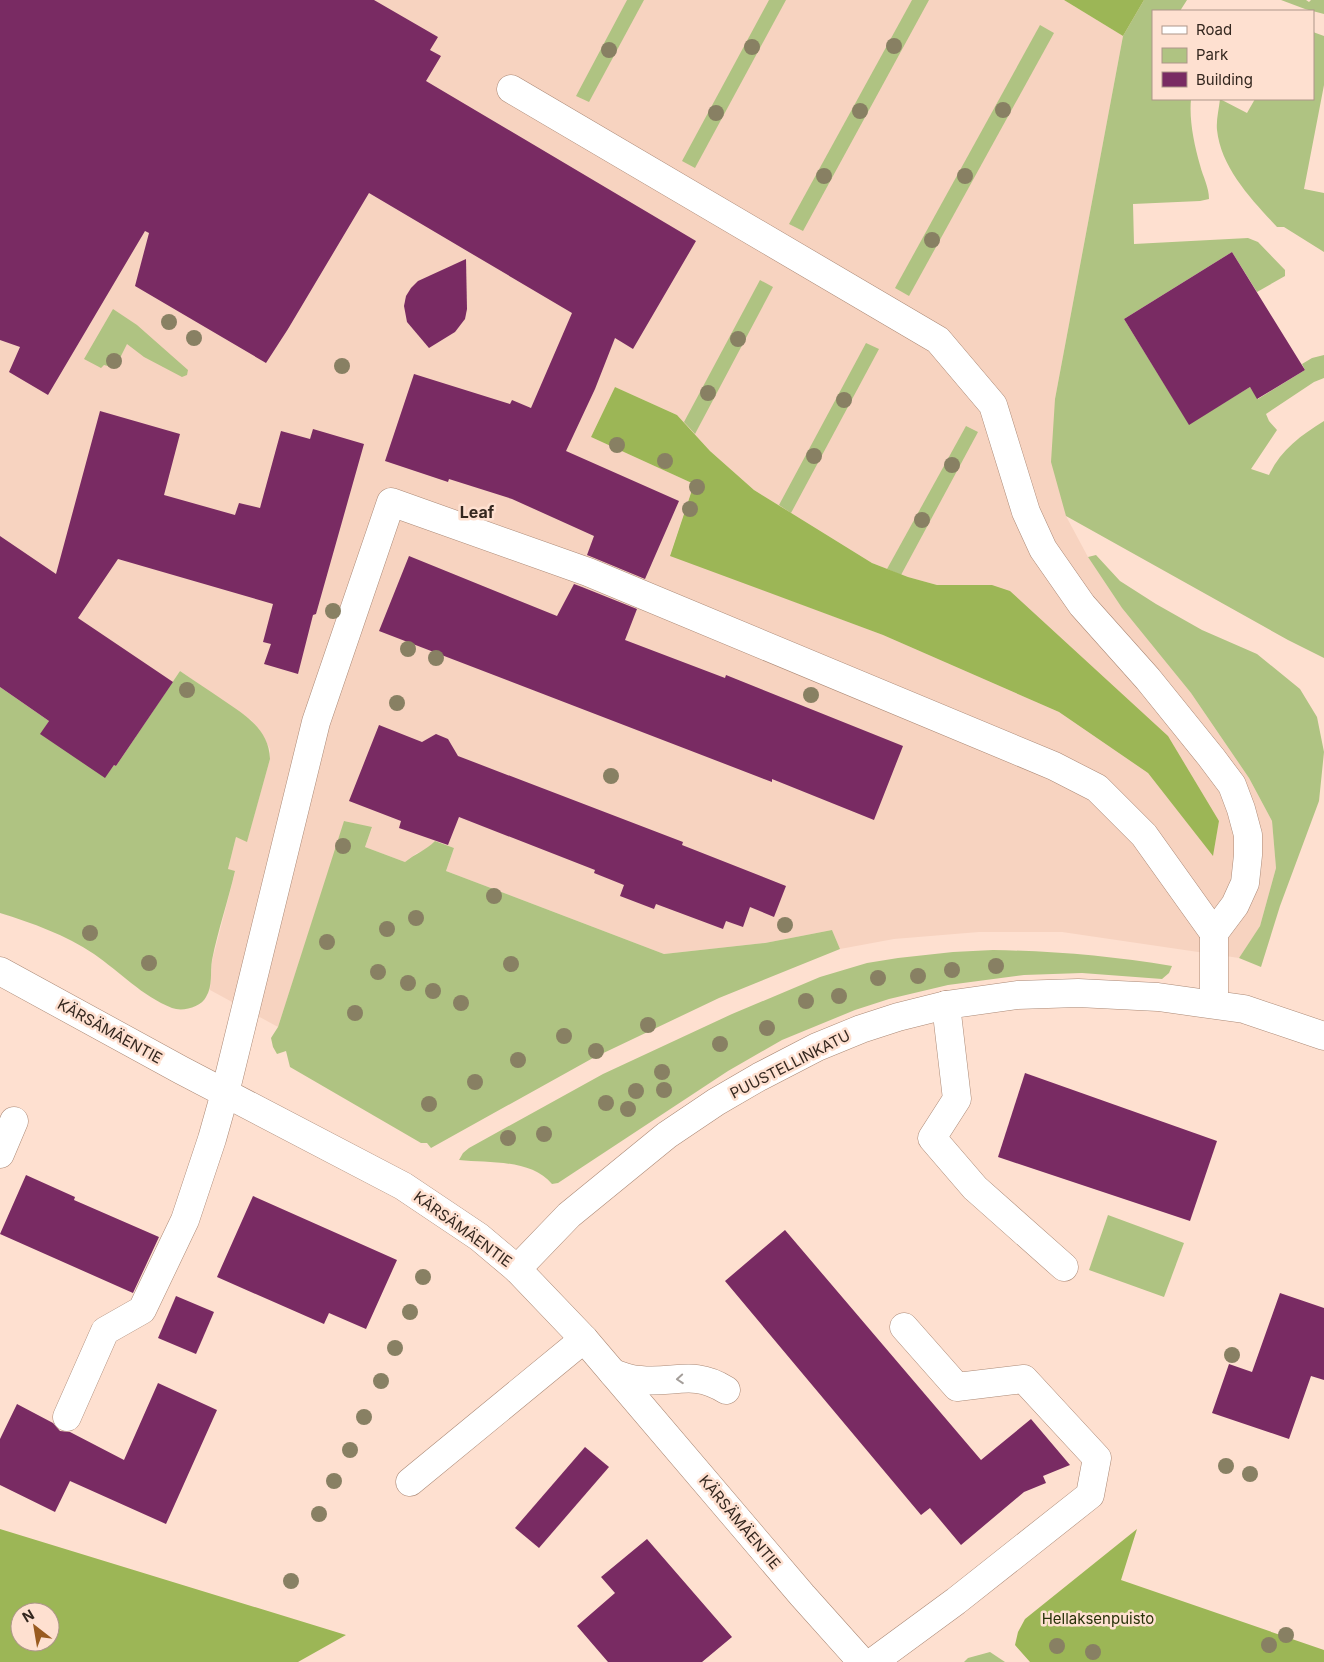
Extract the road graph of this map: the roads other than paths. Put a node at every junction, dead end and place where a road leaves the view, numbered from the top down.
1 (511, 89) dead end
2 (1214, 933) junction
3 (0, 970) edge
4 (1214, 1004) junction
5 (946, 1005) junction
6 (1324, 1036) edge
7 (225, 1092) junction
8 (14, 1121) dead end
9 (0, 1154) edge
10 (1064, 1267) dead end
11 (517, 1269) junction
12 (904, 1327) dead end
13 (584, 1339) junction
14 (613, 1373) junction
15 (726, 1390) dead end
16 (66, 1417) dead end
17 (410, 1482) dead end
18 (862, 1662) edge
19 (873, 1662) edge

1 - 2 street
2 - 4 street
2 - 7 street
3 - 7 street, KÄRSÄMÄENTIE
4 - 5 street, PUUSTELLINKATU
4 - 6 street, PUUSTELLINKATU
5 - 10 street
5 - 11 street, PUUSTELLINKATU
7 - 11 street, KÄRSÄMÄENTIE
7 - 16 street
8 - 9 street
11 - 13 street, KÄRSÄMÄENTIE
12 - 19 street
13 - 14 street, KÄRSÄMÄENTIE
13 - 17 street
15 -> 14 street
14 - 18 street, KÄRSÄMÄENTIE

